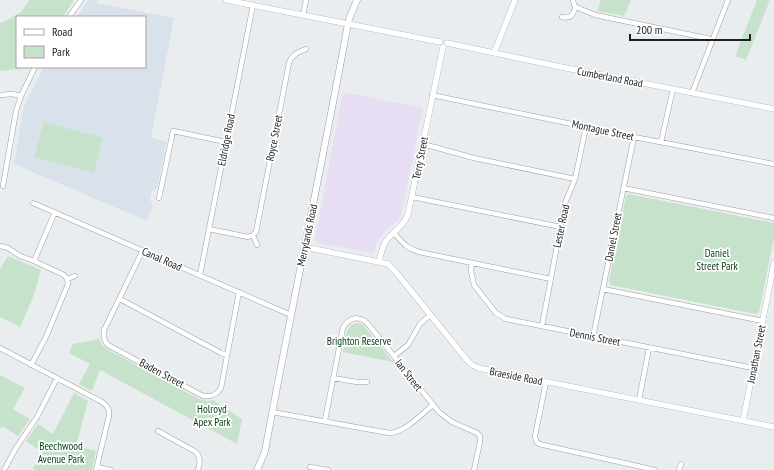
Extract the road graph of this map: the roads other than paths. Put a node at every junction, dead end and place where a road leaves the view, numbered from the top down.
1 (81, 0) edge
2 (226, 0) edge
3 (306, 0) edge
4 (357, 0) edge
5 (515, 0) edge
6 (573, 0) edge
7 (728, 0) edge
8 (253, 5) junction
9 (576, 7) junction
10 (303, 15) junction
11 (70, 16) edge
12 (562, 17) dead end
13 (348, 24) junction
14 (712, 40) junction
15 (443, 44) junction
16 (306, 49) dead end
17 (494, 53) junction
18 (35, 68) edge
19 (673, 89) junction
20 (692, 92) junction
21 (0, 95) edge
22 (432, 95) junction
23 (21, 96) junction
24 (774, 109) edge
25 (586, 127) junction
26 (634, 137) junction
27 (226, 142) junction
28 (661, 142) junction
29 (423, 144) junction
30 (774, 164) edge
31 (575, 179) junction
32 (4, 186) dead end
33 (623, 188) junction
34 (159, 198) dead end
35 (412, 198) junction
36 (33, 203) dead end
37 (55, 212) junction
38 (774, 218) edge
39 (561, 227) junction
40 (209, 229) junction
41 (394, 233) junction
42 (253, 235) junction
43 (257, 245) dead end
44 (0, 246) edge
45 (304, 247) junction
46 (143, 250) junction
47 (34, 261) junction
48 (379, 262) junction
49 (472, 263) junction
50 (774, 263) edge
51 (773, 273) edge
52 (200, 275) junction
53 (75, 276) dead end
54 (67, 279) junction
55 (551, 279) junction
56 (603, 289) junction
57 (239, 292) junction
58 (120, 299) junction
59 (291, 315) junction
60 (430, 315) junction
61 (763, 321) junction
62 (542, 326) junction
63 (593, 337) junction
64 (0, 348) edge
65 (649, 348) junction
66 (227, 355) junction
67 (394, 356) junction
68 (31, 365) junction
69 (753, 368) junction
70 (57, 378) junction
71 (333, 378) junction
72 (367, 382) dead end
73 (546, 382) junction
74 (638, 400) junction
75 (433, 405) junction
76 (272, 412) junction
77 (325, 420) junction
78 (743, 421) junction
79 (774, 427) edge
80 (158, 431) dead end
81 (484, 432) dead end
82 (479, 435) junction
83 (680, 464) dead end
84 (310, 467) dead end
85 (97, 468) edge
86 (4, 470) edge
87 (111, 470) edge
88 (198, 470) edge
89 (257, 470) edge
90 (328, 470) edge
91 (474, 470) edge
92 (655, 470) edge
93 (679, 470) edge

1 - 11 street
2 - 8 street, Cumberland Road
3 - 10 street
4 - 13 main road, Merrylands Road
5 - 17 street
6 - 9 street
7 - 14 street
8 - 10 street, Cumberland Road
8 - 27 street, Eldridge Road
9 - 12 street
9 - 14 street
10 - 13 street, Cumberland Road
13 - 15 street, Cumberland Road
13 - 45 main road, Merrylands Road
14 - 20 street
15 - 17 street, Cumberland Road
15 - 22 street, Terry Street
16 - 42 street, Royce Street
17 - 19 street, Cumberland Road
18 - 23 street
19 - 20 street, Cumberland Road
19 - 28 street
20 - 24 street, Cumberland Road
21 - 23 street
22 - 25 street, Montague Street
22 - 29 street, Terry Street
23 - 32 street
25 - 26 street, Montague Street
25 - 31 street, Lester Road
26 - 28 street, Montague Street
26 - 33 street, Daniel Street
27 - 34 street
27 - 40 street, Eldridge Road
28 - 30 street, Montague Street
29 - 31 street
29 - 35 street, Terry Street
31 - 39 street, Lester Road
33 - 38 street
33 - 56 street, Daniel Street
35 - 39 street
35 - 41 street, Terry Street
36 - 37 street, Canal Road
37 - 46 street, Canal Road
37 - 47 street
39 - 55 street, Lester Road
40 - 42 street
40 - 52 street, Eldridge Road
41 - 48 street, Terry Street
41 - 49 street
42 - 43 street
44 - 47 street
45 - 48 street, Braeside Road
45 - 59 main road, Merrylands Road
46 - 52 street, Canal Road
46 - 58 street, Baden Street
47 - 54 street
48 - 60 street, Braeside Road
49 - 55 street
49 - 62 street, Dennis Street
50 - 51 street, Jonathan Street
51 - 61 street, Jonathan Street
52 - 57 street, Canal Road
53 - 54 street
54 - 68 street
55 - 62 street, Lester Road
56 - 61 street
56 - 63 street, Daniel Street
57 - 59 street, Canal Road
57 - 66 street, Baden Street
58 - 66 street
58 - 66 street, Baden Street
59 - 76 main road, Merrylands Road
60 - 67 street
60 - 73 street, Braeside Road
61 - 69 street, Jonathan Street
62 - 63 street, Dennis Street
63 - 65 street, Dennis Street
64 - 68 street
65 - 69 street, Dennis Street
65 - 74 street
67 - 71 street, Ian Street
67 - 75 street, Ian Street
68 - 70 street
69 - 78 street, Jonathan Street
70 - 85 street
70 - 86 street
71 - 72 street
71 - 77 street, Ian Street
73 - 74 street, Braeside Road
73 - 92 street
74 - 78 street, Braeside Road
75 - 77 street
75 - 82 street, Ian Street
76 - 77 street
76 - 89 main road, Merrylands Road
78 - 79 street, Braeside Road
80 - 88 street
81 - 82 street
82 - 91 street
83 - 93 street
84 - 90 street
85 - 87 street

